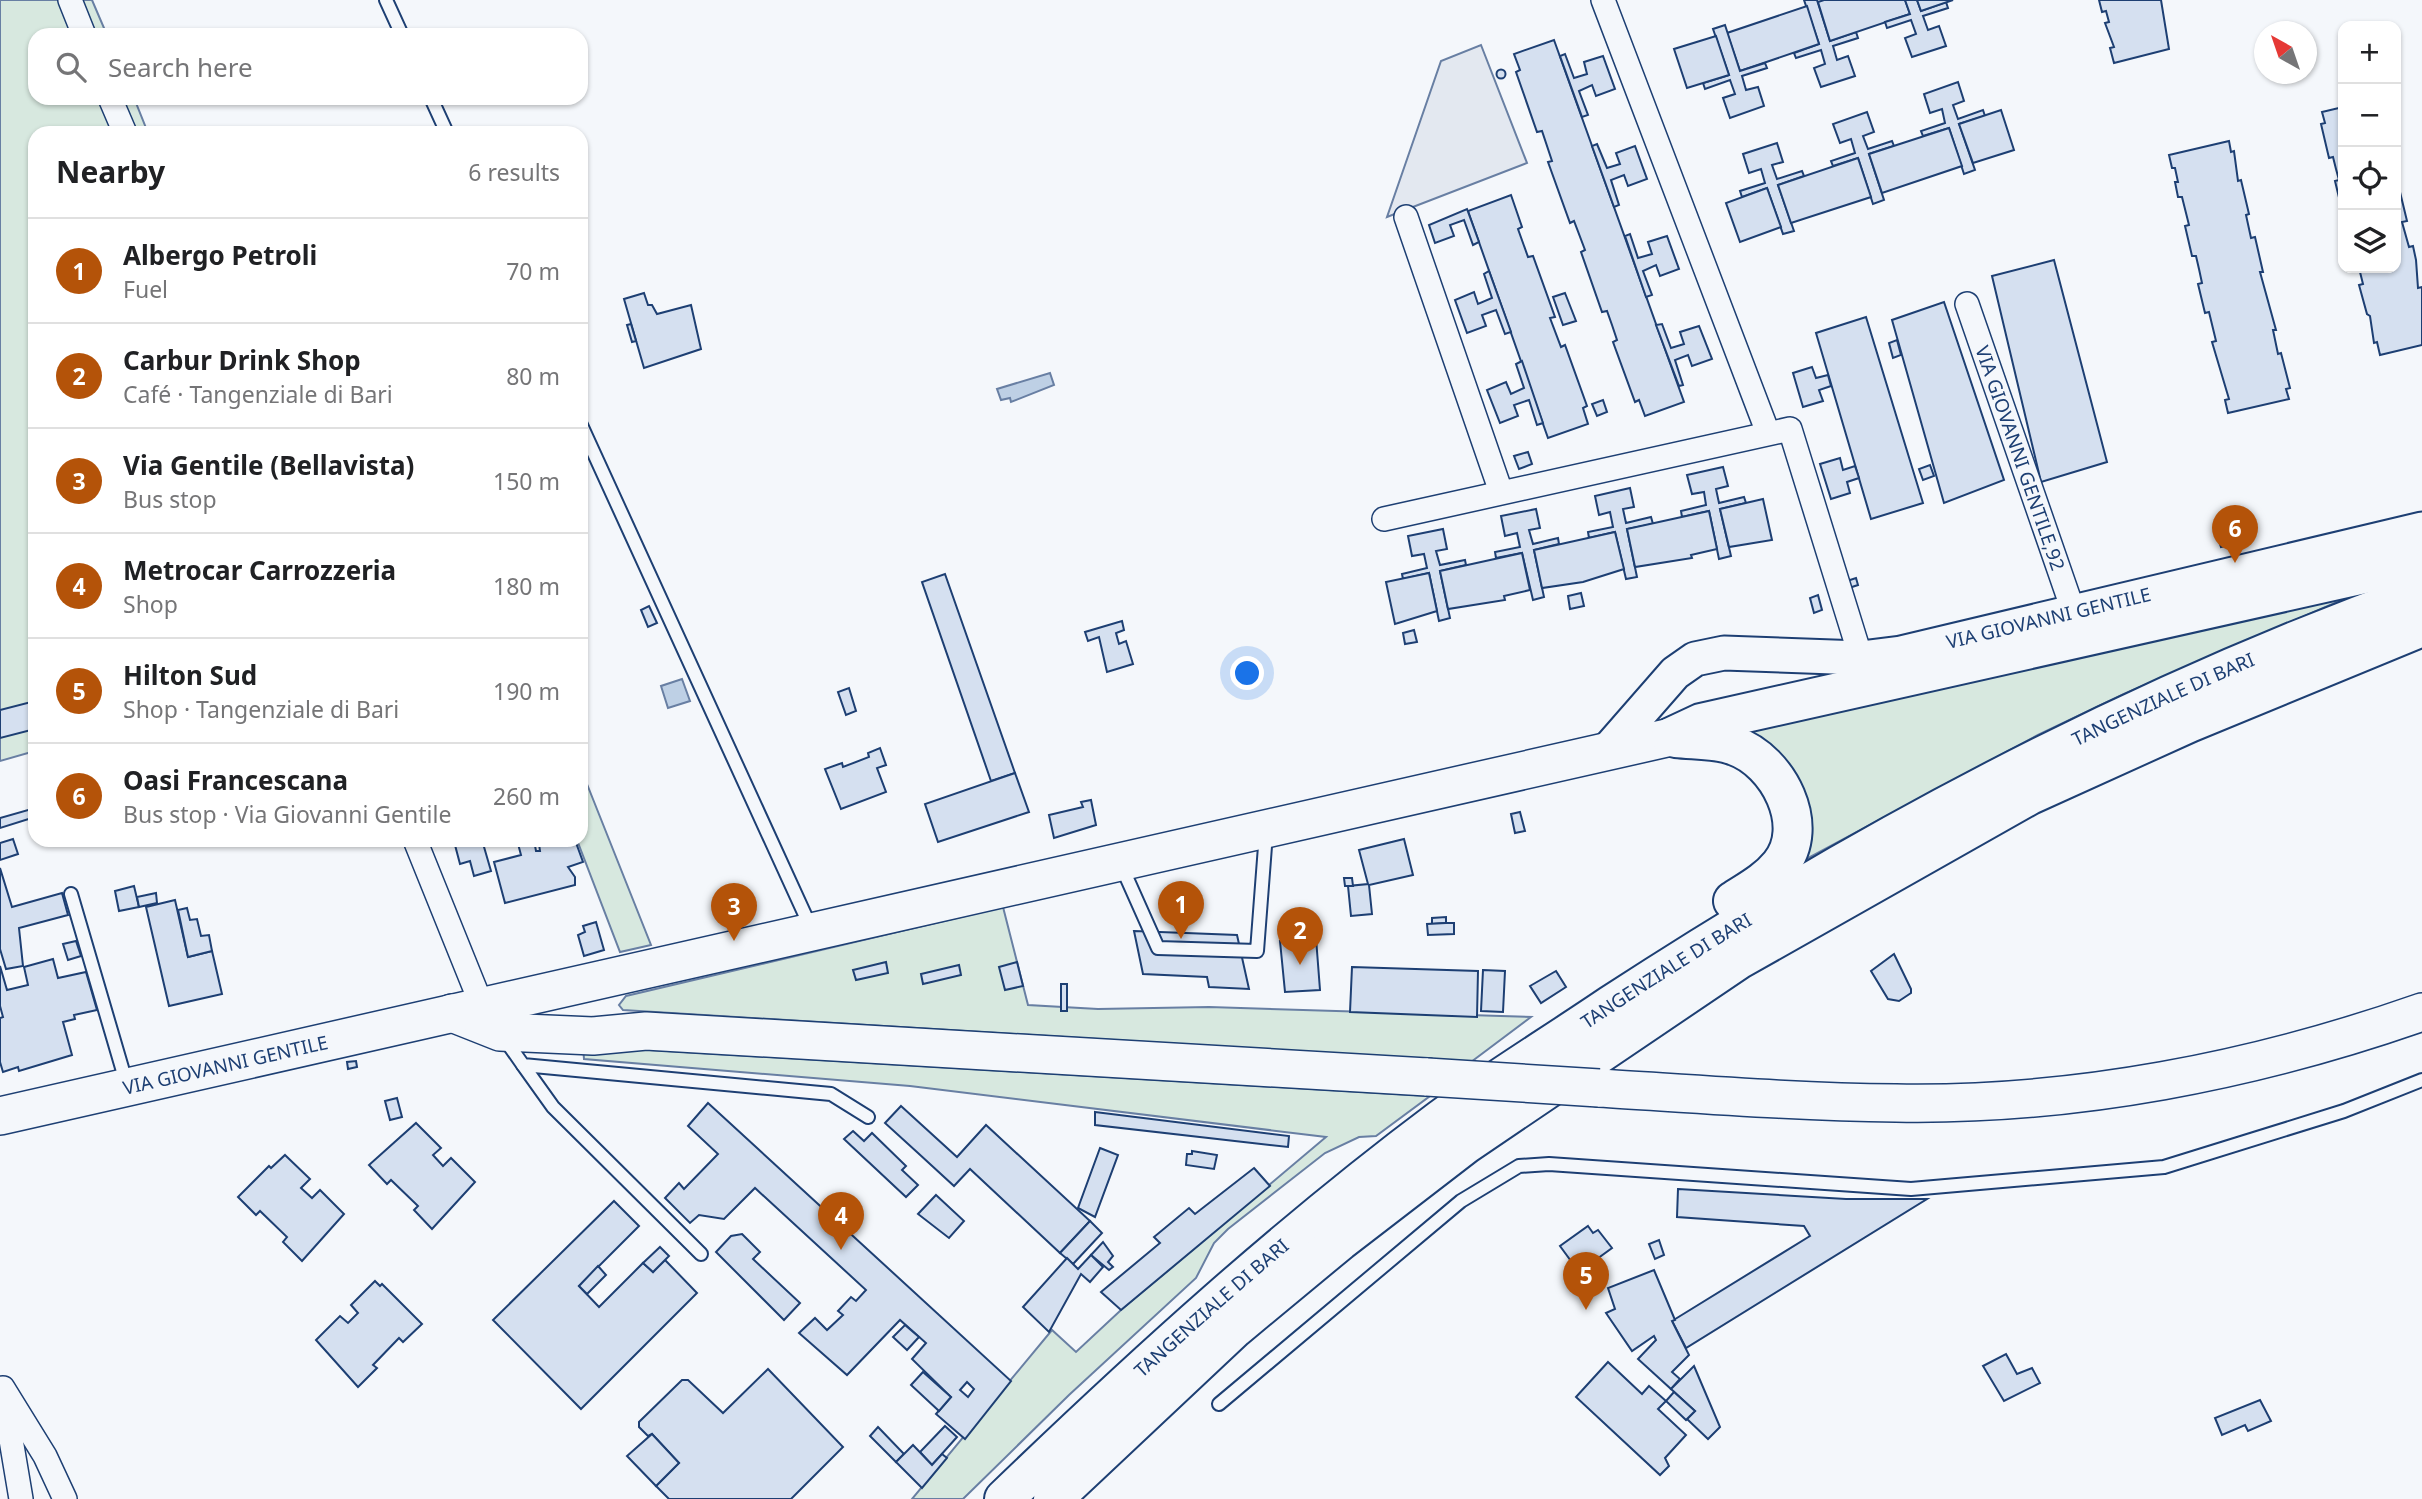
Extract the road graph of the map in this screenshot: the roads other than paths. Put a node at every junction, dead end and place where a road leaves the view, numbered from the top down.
1 (70, 0) edge
2 (386, 0) edge
3 (1603, 0) edge
4 (82, 28) edge
5 (399, 28) edge
6 (113, 105) edge
7 (434, 105) edge
8 (122, 126) edge
9 (444, 126) edge
10 (1406, 217) dead end
11 (1967, 303) dead end
12 (1768, 433) junction
13 (588, 440) edge
14 (1501, 492) junction
15 (1384, 519) dead end
16 (2422, 529) edge
17 (2422, 561) edge
18 (2422, 592) edge
19 (2074, 613) junction
20 (2422, 627) edge
21 (1861, 658) junction
22 (1675, 673) junction
23 (1671, 737) junction
24 (1606, 752) junction
25 (1267, 828) junction
26 (417, 847) edge
27 (1120, 862) junction
28 (71, 894) dead end
29 (812, 931) junction
30 (589, 984) junction
31 (2422, 1012) edge
32 (478, 1017) junction
33 (646, 1031) junction
34 (1561, 1038) junction
35 (523, 1065) junction
36 (2422, 1080) edge
37 (128, 1086) junction
38 (0, 1116) edge
39 (868, 1117) dead end
40 (701, 1254) dead end
41 (1, 1383) edge
42 (1219, 1404) dead end
43 (21, 1499) edge
44 (65, 1499) edge
45 (1004, 1499) edge
46 (1053, 1499) edge

1 - 4 street
2 - 5 lane
3 - 12 street
6 - 8 street
7 - 9 lane
10 - 14 street
11 - 19 street, VIA GIOVANNI GENTILE,92
12 - 14 street
12 - 21 street
13 - 29 lane
14 - 15 street
16 - 19 street, VIA GIOVANNI GENTILE
17 - 23 highway
18 - 34 highway, TANGENZIALE DI BARI
19 - 21 street, VIA GIOVANNI GENTILE
20 - 46 highway, TANGENZIALE DI BARI
21 - 22 street, VIA GIOVANNI GENTILE
22 - 23 street
22 - 24 street
23 - 24 main road
23 - 34 highway
24 - 25 main road
25 - 27 main road
25 - 27 lane
26 - 32 street
27 - 29 main road
28 - 37 lane
29 - 30 main road
30 - 32 main road
30 - 33 main road
31 - 33 main road, bridge
32 - 33 main road
32 - 35 lane
32 - 37 main road, VIA GIOVANNI GENTILE
34 - 45 highway, TANGENZIALE DI BARI
35 - 39 lane
35 - 40 lane
36 - 42 lane
37 - 38 main road, VIA GIOVANNI GENTILE
41 - 43 street
41 - 44 street

